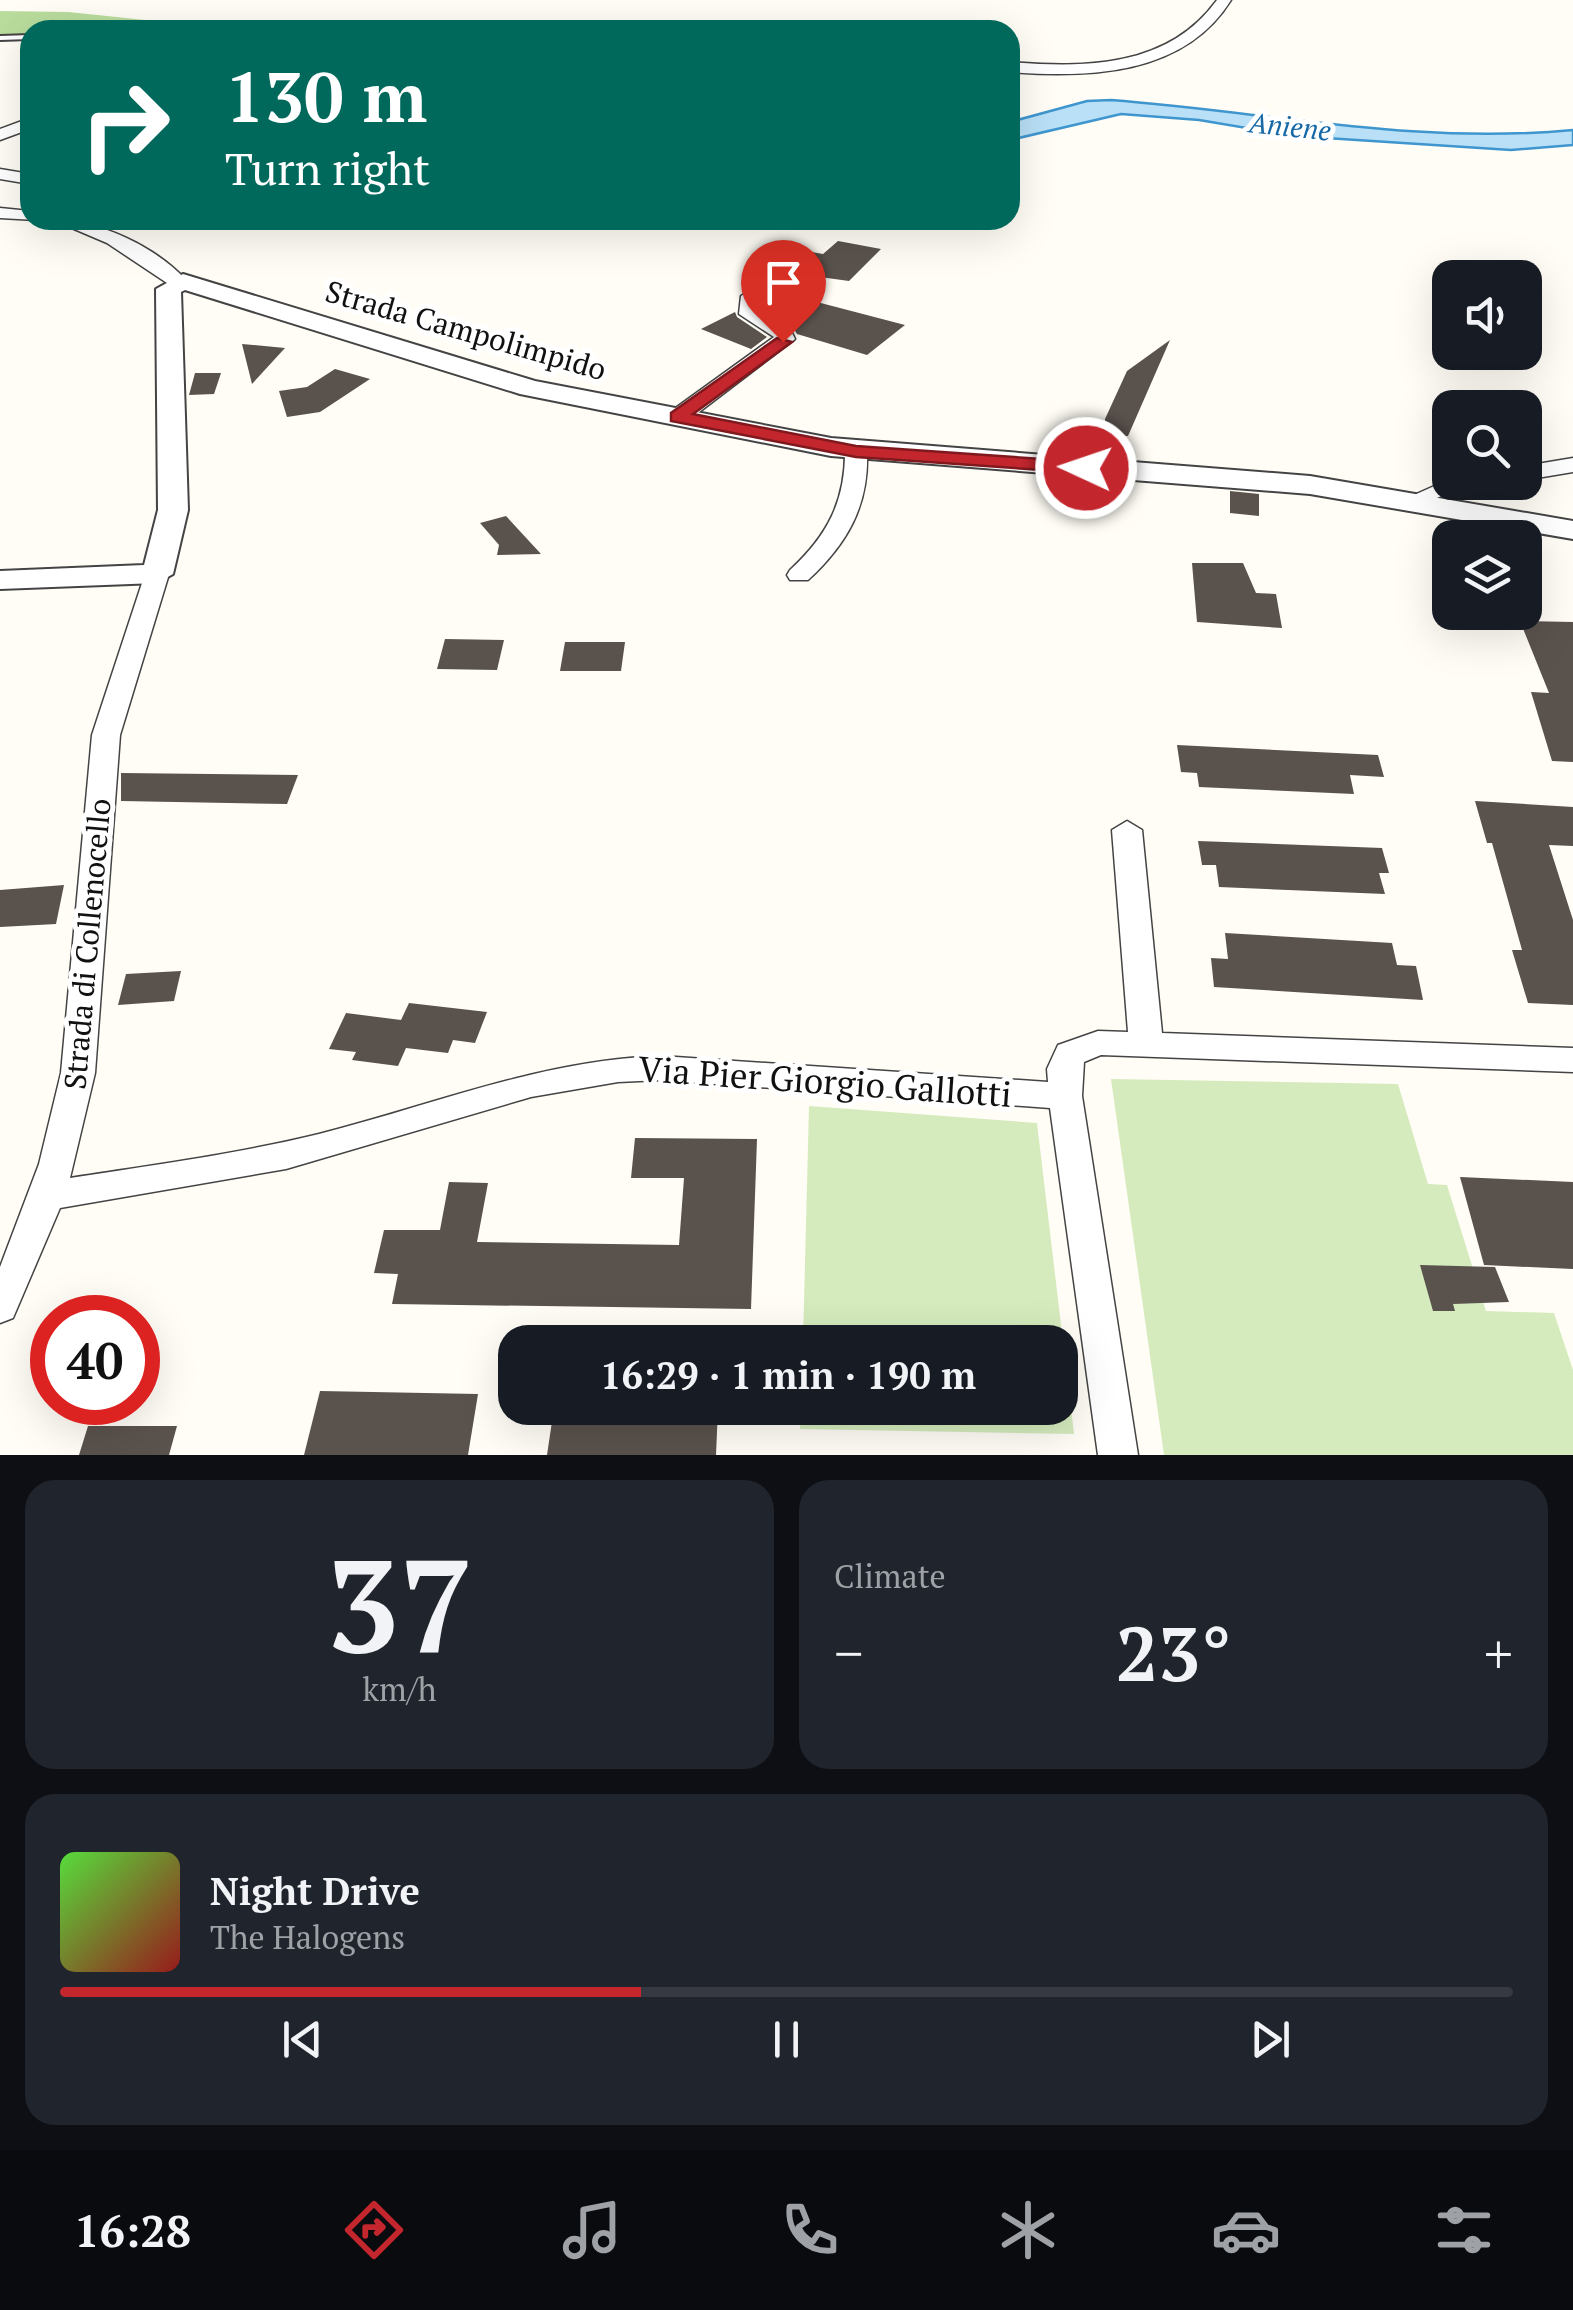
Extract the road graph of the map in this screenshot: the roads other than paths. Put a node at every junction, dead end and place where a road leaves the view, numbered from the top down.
1 (1224, 0) edge
2 (1020, 68) edge
3 (87, 230) edge
4 (177, 281) junction
5 (751, 296) dead end
6 (678, 417) junction
7 (856, 452) junction
8 (1573, 465) edge
9 (1542, 470) edge
10 (1432, 494) edge
11 (1415, 500) junction
12 (1573, 530) edge
13 (158, 574) junction
14 (799, 575) dead end
15 (0, 580) edge
16 (1127, 830) dead end
17 (1146, 1043) junction
18 (1573, 1060) edge
19 (1066, 1096) junction
20 (49, 1196) junction
21 (0, 1308) edge
22 (1118, 1455) edge

1 - 2 street
3 - 4 street
4 - 6 street, Strada Campolimpido
4 - 13 street
5 - 6 street
6 - 7 street, Strada Campolimpido
7 - 11 street, Strada Campolimpido
7 - 14 street
8 - 9 street
10 - 11 street
11 - 12 street, Strada Campolimpido
13 - 15 street
13 - 20 street, Strada di Collenocello
16 - 17 street
17 - 18 street
17 - 19 street
19 - 20 street, Via Pier Giorgio Gallotti
19 - 22 street
20 - 21 street, Strada di Collenocello

